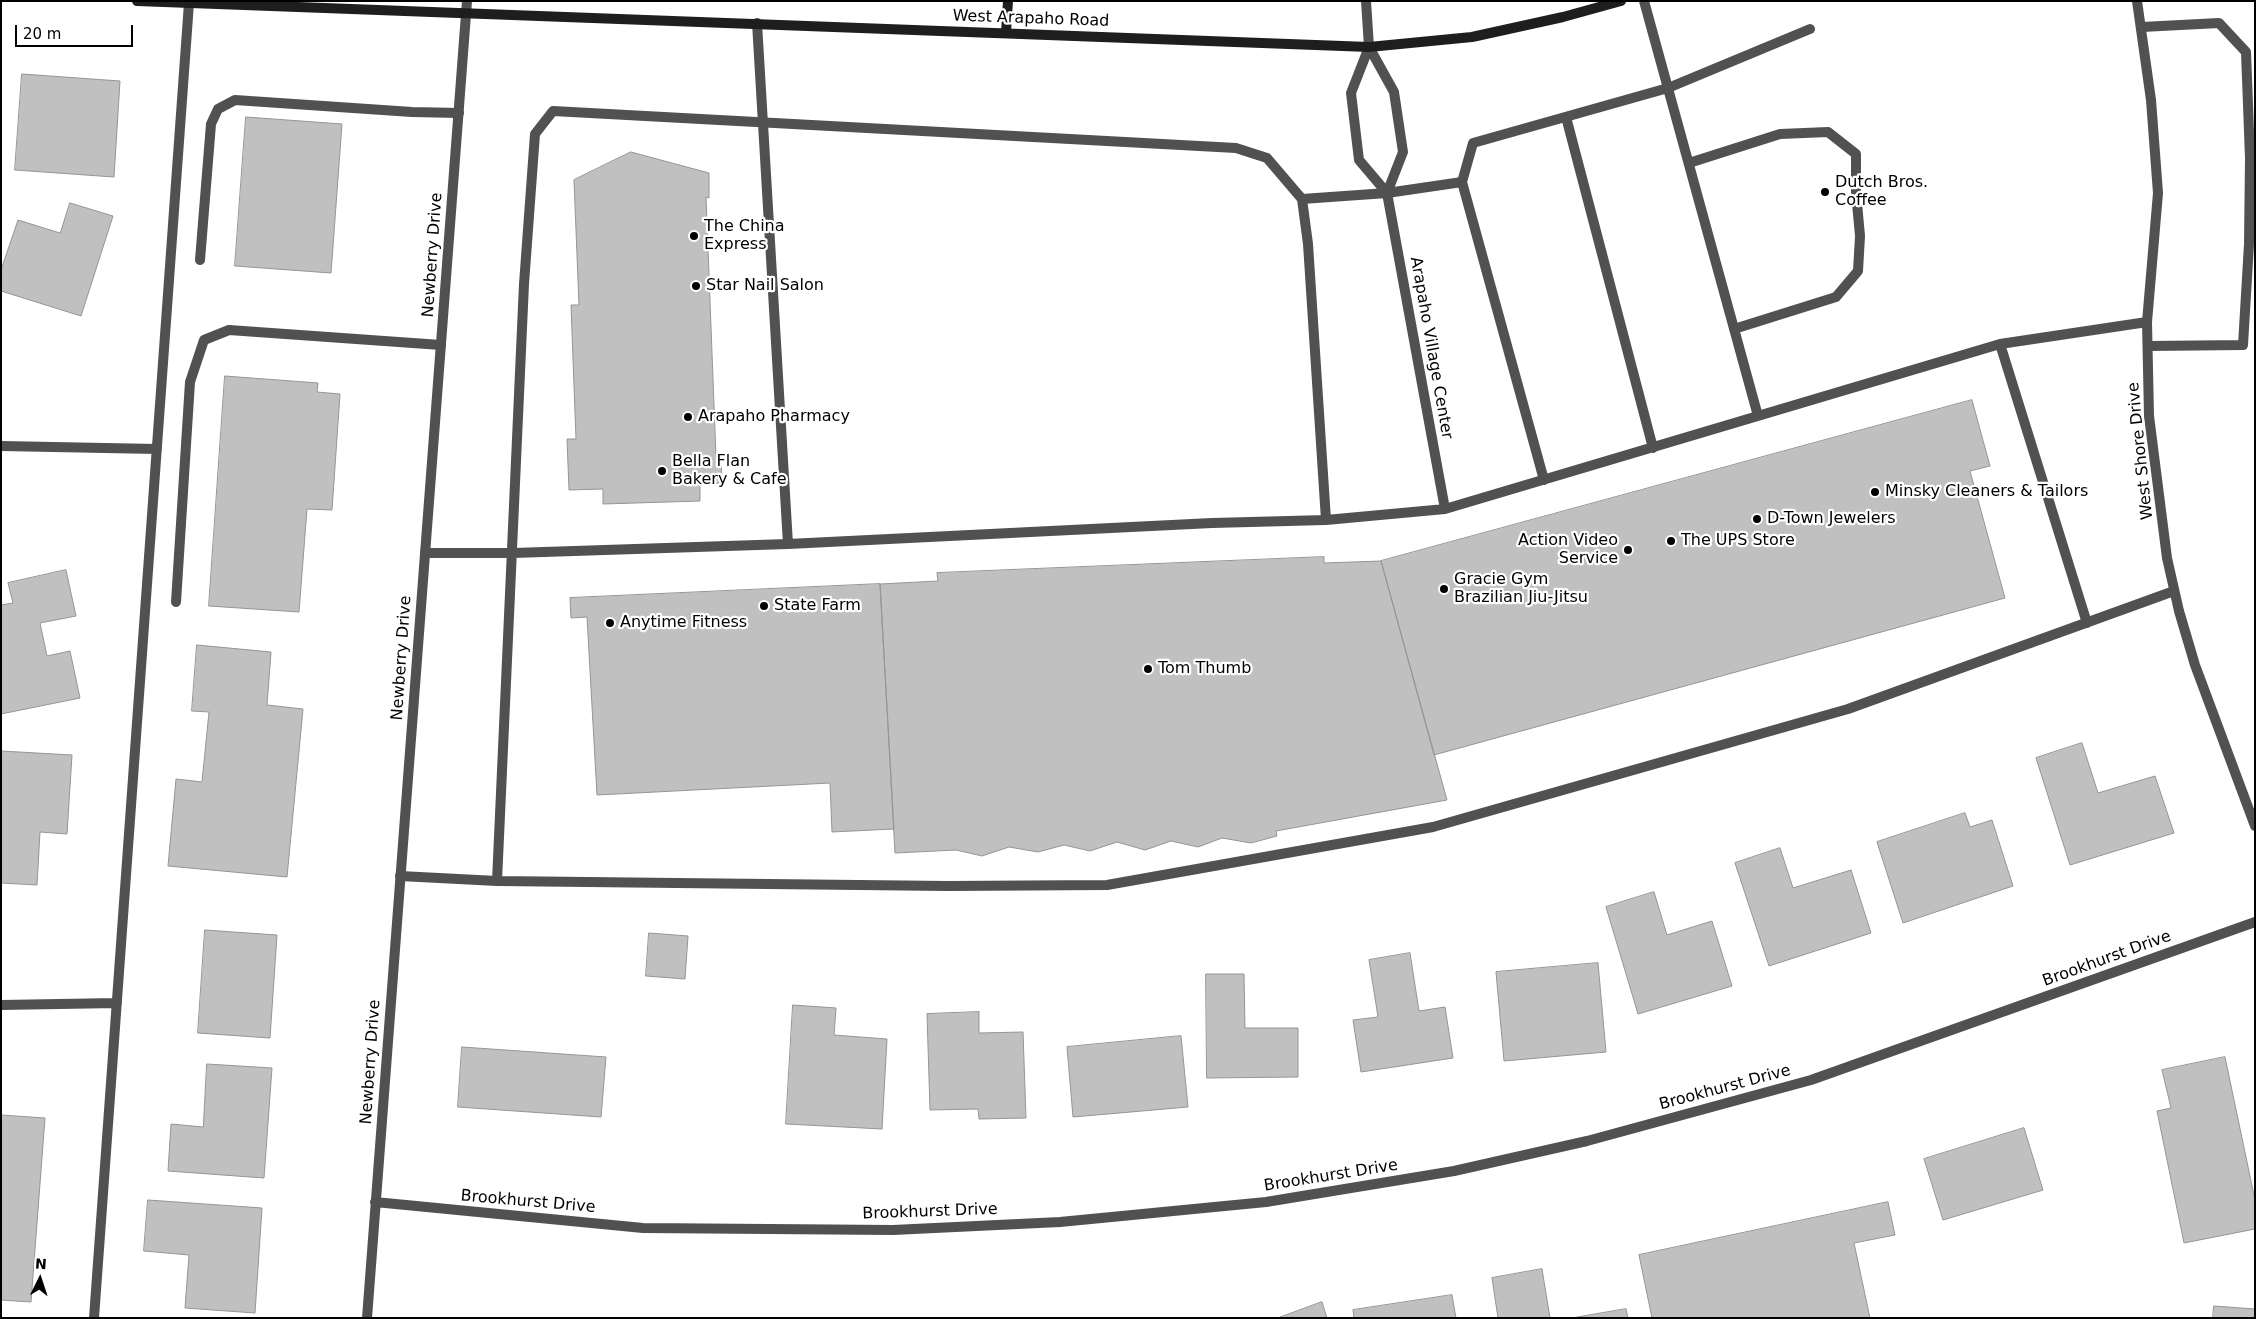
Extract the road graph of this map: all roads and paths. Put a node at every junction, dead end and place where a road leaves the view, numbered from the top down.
1 (137, 1) edge
2 (1008, 1) edge
3 (1366, 1) edge
4 (1621, 1) edge
5 (1644, 1) edge
6 (2137, 1) edge
7 (190, 3) junction
8 (467, 7) edge
9 (757, 23) junction
10 (2142, 27) junction
11 (1810, 29) dead end
12 (1006, 33) junction
13 (1369, 47) junction
14 (1668, 88) junction
15 (459, 113) junction
16 (1566, 117) junction
17 (763, 123) junction
18 (1689, 163) junction
19 (1462, 182) junction
20 (1386, 193) junction
21 (1302, 199) junction
22 (200, 260) dead end
23 (2147, 322) junction
24 (1734, 329) junction
25 (2000, 344) junction
26 (441, 345) junction
27 (2148, 346) junction
28 (1758, 416) junction
29 (1, 446) edge
30 (1653, 448) junction
31 (157, 449) junction
32 (1544, 480) junction
33 (1445, 509) junction
34 (1326, 520) junction
35 (788, 544) junction
36 (425, 552) junction
37 (513, 553) junction
38 (2174, 591) junction
39 (176, 602) dead end
40 (2087, 623) junction
41 (2255, 826) edge
42 (400, 876) junction
43 (497, 881) junction
44 (2255, 922) edge
45 (117, 1003) junction
46 (1, 1005) edge
47 (375, 1202) junction
48 (94, 1318) edge
49 (367, 1318) edge

1 - 7 main road, West Arapaho Road
2 - 12 main road
3 - 13 street, Arapaho Village Center
4 - 13 main road, West Arapaho Road
5 - 14 street
6 - 10 street, West Shore Drive
7 - 8 main road, West Arapaho Road
7 - 31 street
8 - 9 main road, West Arapaho Road
8 - 15 street, Newberry Drive
9 - 12 main road, West Arapaho Road
9 - 17 street
10 - 23 street, West Shore Drive
10 - 27 street
11 - 14 street
12 - 13 main road, West Arapaho Road
13 - 20 street, Arapaho Village Center
13 - 20 street, Arapaho Village Center
14 - 16 street
14 - 18 street
15 - 22 street
15 - 26 street, Newberry Drive
16 - 19 street
16 - 30 street
17 - 21 street
17 - 35 street
17 - 37 street
18 - 24 street
18 - 24 street
19 - 20 street
19 - 32 street
20 - 21 street
20 - 33 street, Arapaho Village Center
21 - 34 street
23 - 25 street
23 - 27 street, West Shore Drive
24 - 28 street
25 - 28 street
25 - 40 street
26 - 36 street, Newberry Drive
26 - 39 street
27 - 38 street, West Shore Drive
28 - 30 street
29 - 31 street
30 - 32 street
31 - 45 street
32 - 33 street
33 - 34 street
34 - 35 street
35 - 37 street
36 - 37 street
36 - 42 street, Newberry Drive
37 - 43 street
38 - 40 street
38 - 41 street, West Shore Drive
40 - 43 street
42 - 43 street
42 - 47 street, Newberry Drive
44 - 47 street, Brookhurst Drive
45 - 46 street
45 - 48 street
47 - 49 street, Newberry Drive

